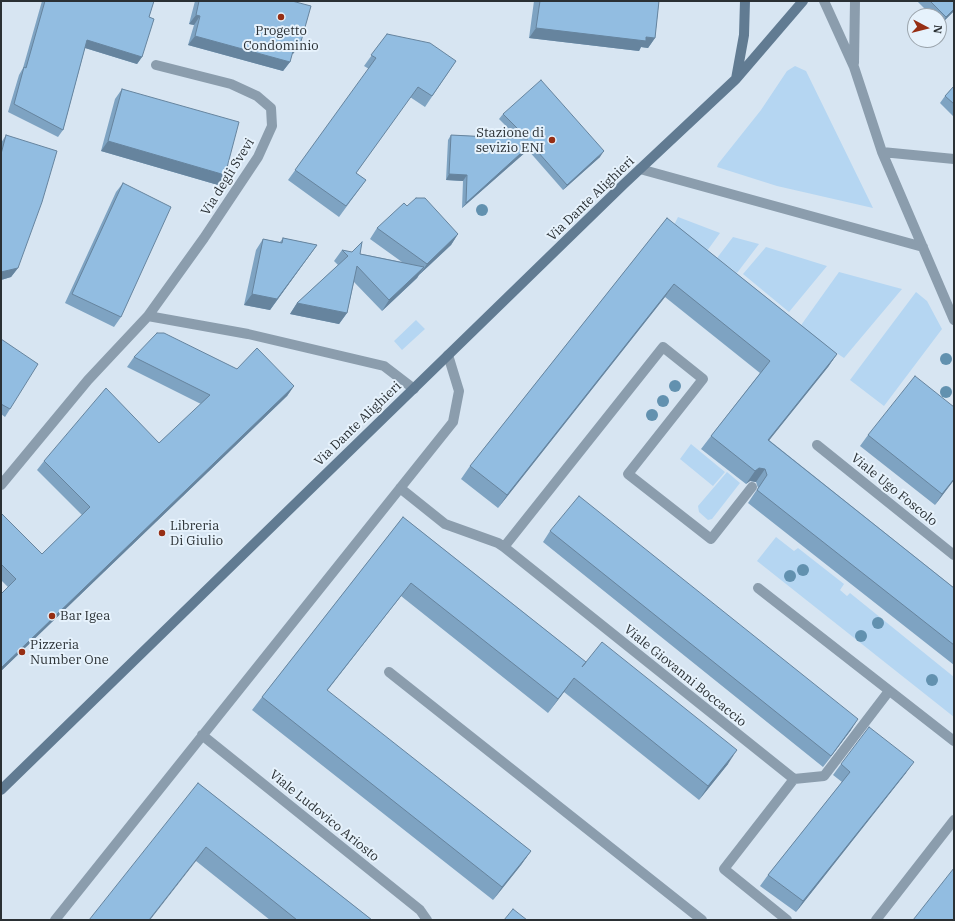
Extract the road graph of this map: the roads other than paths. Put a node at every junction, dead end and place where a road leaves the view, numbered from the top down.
1 (745, 1) edge
2 (803, 1) edge
3 (824, 1) edge
4 (855, 1) edge
5 (156, 65) dead end
6 (854, 67) junction
7 (736, 79) junction
8 (882, 152) junction
9 (954, 159) edge
10 (640, 169) junction
11 (923, 247) junction
12 (148, 316) junction
13 (954, 320) edge
14 (448, 355) junction
15 (414, 389) junction
16 (817, 445) dead end
17 (1, 485) edge
18 (752, 487) edge
19 (400, 488) junction
20 (504, 547) junction
21 (954, 555) edge
22 (758, 588) dead end
23 (389, 672) dead end
24 (889, 691) junction
25 (202, 735) junction
26 (954, 742) edge
27 (794, 780) junction
28 (1, 790) edge
29 (954, 820) edge
30 (55, 920) edge
31 (427, 920) edge
32 (702, 920) edge
33 (787, 920) edge
34 (876, 920) edge

1 - 7 main road
2 - 7 main road, Via Dante Alighieri
3 - 6 street
4 - 6 street
5 - 12 street, Via degli Svevi
6 - 8 street
7 - 10 main road, Via Dante Alighieri
8 - 9 street
8 - 11 street
10 - 11 street
10 - 14 main road, Via Dante Alighieri
11 - 13 street
12 - 15 street
12 - 17 street, Via degli Svevi
14 - 15 main road, Via Dante Alighieri
14 - 19 street
15 - 28 main road, Via Dante Alighieri
16 - 21 street, Viale Ugo Foscolo
18 - 20 street
19 - 20 street, Viale Giovanni Boccaccio
19 - 25 street
20 - 27 street, Viale Giovanni Boccaccio
22 - 24 street
23 - 32 street
24 - 26 street
24 - 27 street
25 - 30 street
25 - 31 street, Viale Ludovico Ariosto
27 - 33 street
29 - 34 street

